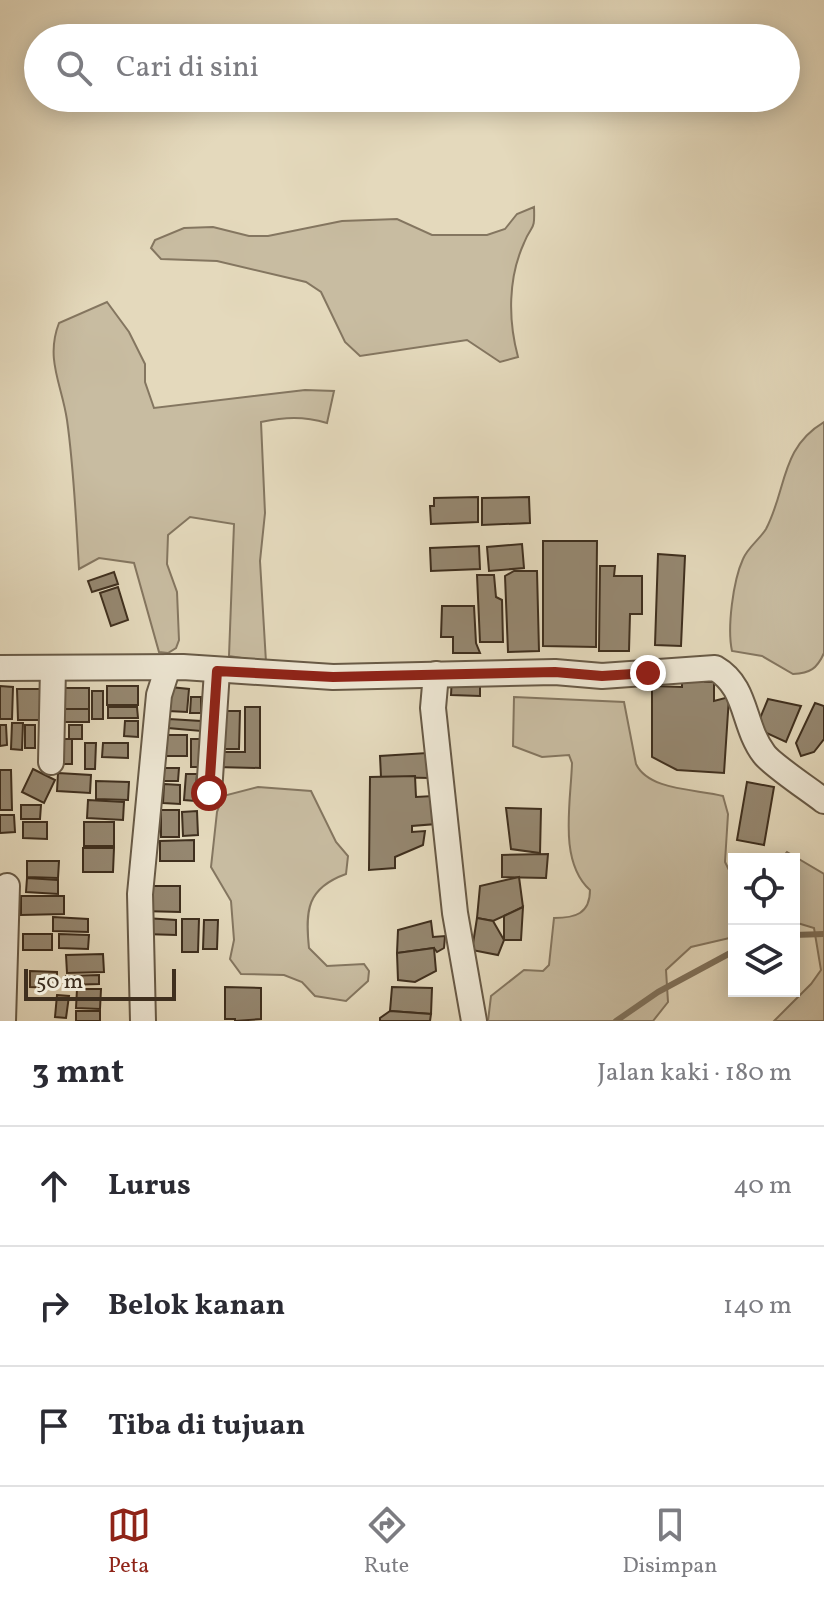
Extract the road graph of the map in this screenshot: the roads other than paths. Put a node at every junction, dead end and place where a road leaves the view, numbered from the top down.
1 (168, 667) junction
2 (0, 668) edge
3 (53, 668) junction
4 (217, 671) junction
5 (436, 674) junction
6 (51, 762) dead end
7 (209, 793) dead end
8 (824, 801) edge
9 (7, 886) dead end
10 (3, 1021) edge
11 (143, 1021) edge
12 (474, 1021) edge

1 - 3 street
1 - 4 street
1 - 11 street
2 - 3 street
3 - 6 street
4 - 5 street
4 - 7 street
5 - 8 street
5 - 12 street
9 - 10 street

